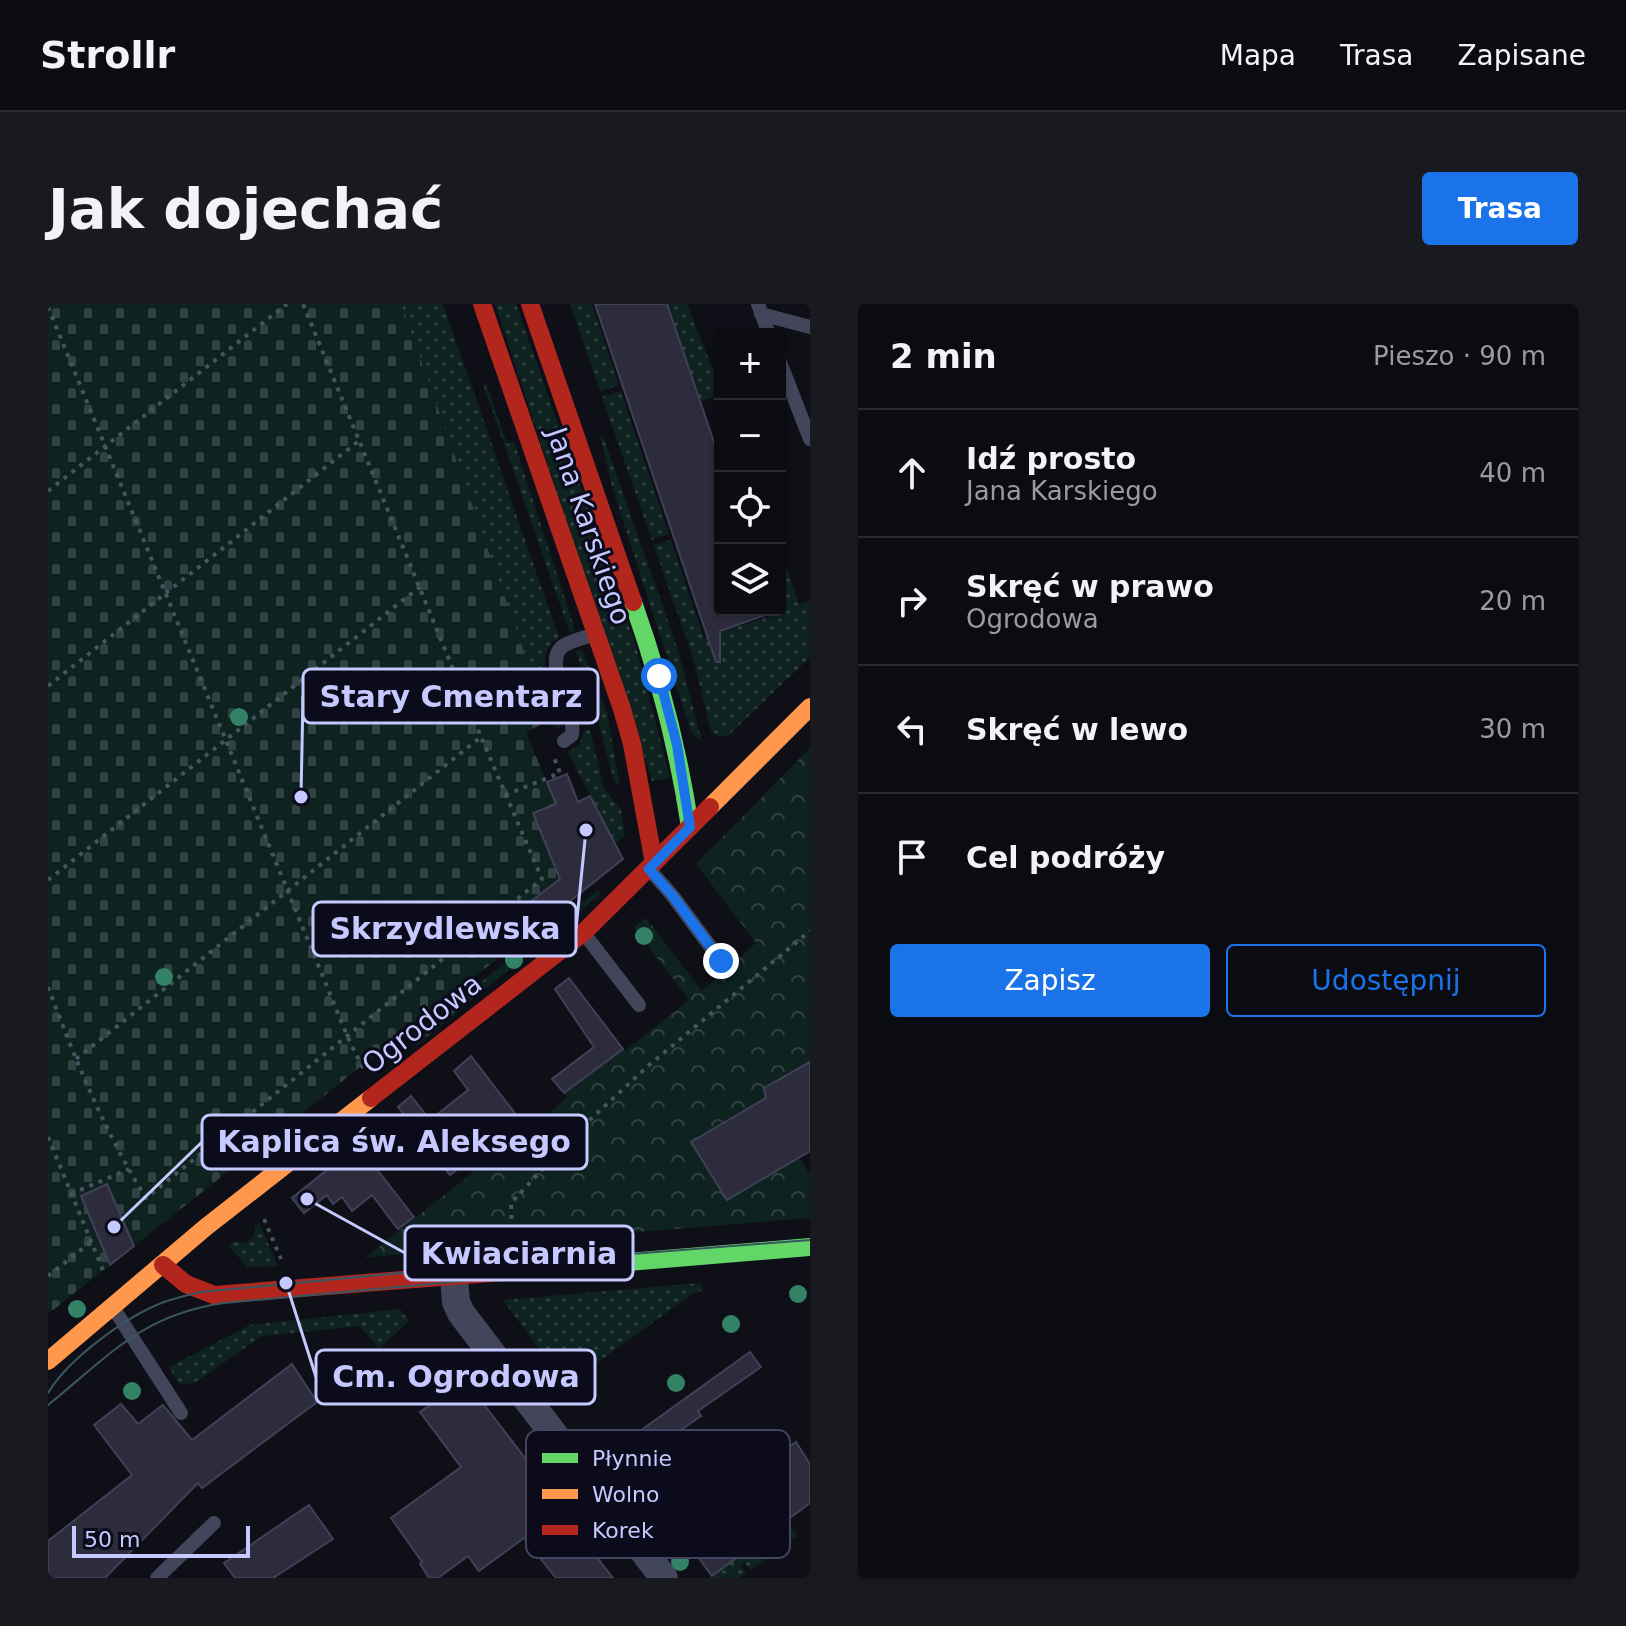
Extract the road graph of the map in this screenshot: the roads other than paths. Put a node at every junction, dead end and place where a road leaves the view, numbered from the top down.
1 (482, 304) edge
2 (530, 304) edge
3 (760, 309) edge
4 (810, 327) edge
5 (767, 328) edge
6 (786, 377) edge
7 (810, 439) edge
8 (596, 633) junction
9 (810, 707) edge
10 (564, 741) dead end
11 (677, 745) junction
12 (760, 757) junction
13 (700, 759) dead end
14 (724, 763) dead end
15 (690, 827) junction
16 (651, 866) junction
17 (583, 933) junction
18 (721, 961) dead end
19 (639, 1005) dead end
20 (810, 1247) edge
21 (163, 1265) junction
22 (454, 1277) junction
23 (113, 1308) junction
24 (48, 1361) edge
25 (181, 1413) dead end
26 (551, 1430) edge
27 (214, 1523) dead end
28 (649, 1558) edge
29 (157, 1578) edge
30 (664, 1578) edge

1 - 8 main road, Jana Karskiego
2 - 11 main road, Jana Karskiego
3 - 4 lane
3 - 5 lane
6 - 7 lane
8 - 10 lane
8 - 16 main road, Jana Karskiego
9 - 12 main road, Ogrodowa
11 - 13 main road
11 - 15 main road, Jana Karskiego
12 - 14 main road
12 - 15 main road, Ogrodowa
15 - 16 main road, Ogrodowa
16 - 17 main road, Ogrodowa
16 - 18 lane
17 - 19 lane
17 - 21 main road, Ogrodowa
20 - 22 main road
21 - 22 main road
21 - 23 main road, Ogrodowa
22 - 26 street
23 - 24 main road, Ogrodowa
23 - 25 lane
27 - 29 lane
28 - 30 street

